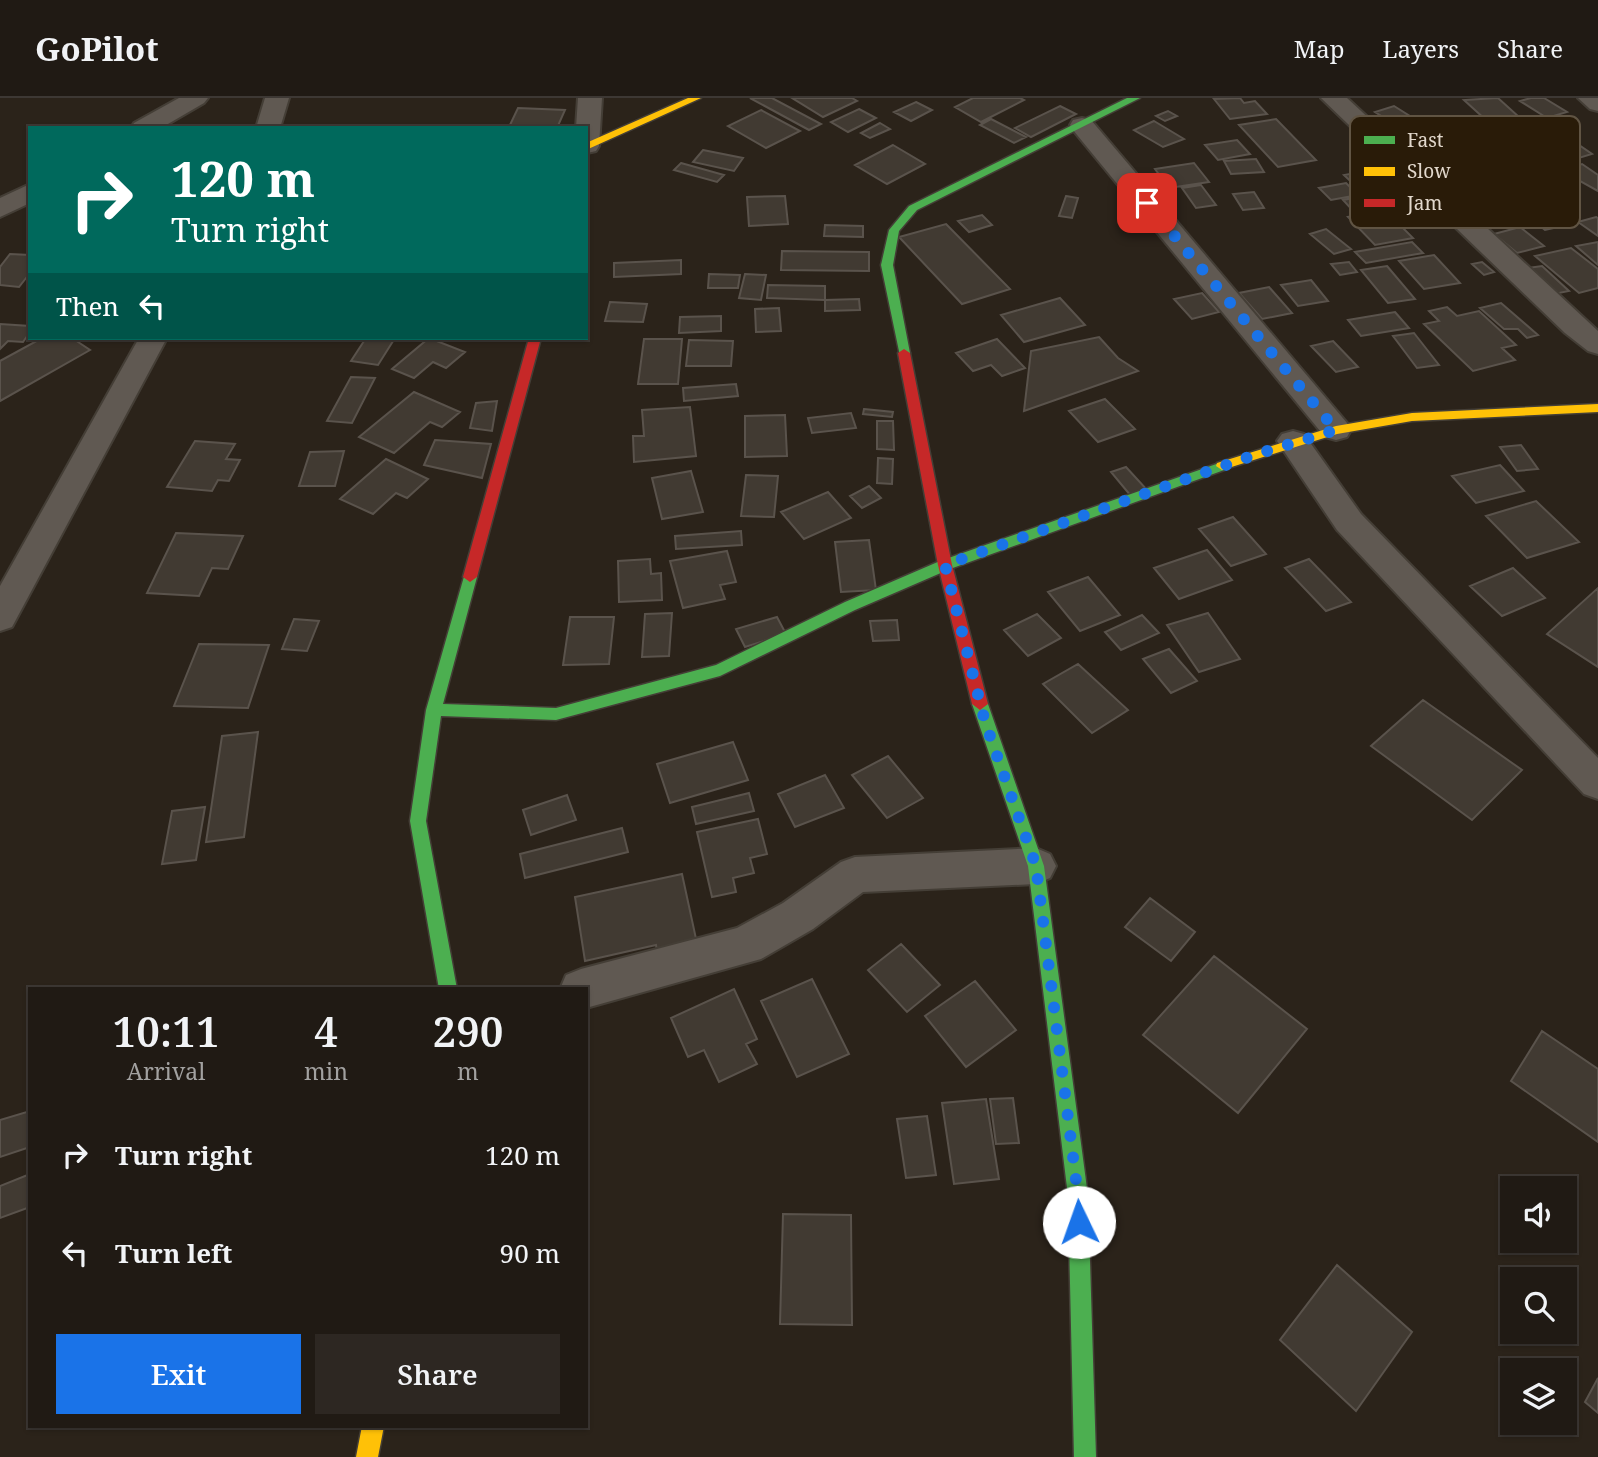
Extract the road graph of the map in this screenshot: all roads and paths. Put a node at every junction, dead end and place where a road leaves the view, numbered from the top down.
1 (196, 98) edge
2 (277, 98) edge
3 (590, 98) edge
4 (696, 98) edge
5 (1135, 98) edge
6 (1333, 98) edge
7 (1590, 98) edge
8 (1598, 104) edge
9 (1352, 116) edge
10 (1082, 125) junction
11 (147, 126) edge
12 (269, 126) edge
13 (588, 126) edge
14 (588, 145) edge
15 (28, 193) edge
16 (0, 209) edge
17 (1472, 228) edge
18 (152, 340) edge
19 (534, 340) edge
20 (1598, 345) edge
21 (1598, 408) edge
22 (1336, 430) junction
23 (1293, 442) junction
24 (945, 565) junction
25 (0, 618) edge
26 (434, 710) junction
27 (1598, 783) edge
28 (1036, 866) junction
29 (448, 987) edge
30 (588, 987) edge
31 (373, 1428) edge
32 (367, 1457) edge
33 (1085, 1457) edge

1 - 11 street
2 - 12 street
3 - 13 street
4 - 14 street
5 - 10 street
6 - 9 street
7 - 8 street
10 - 22 street
10 - 24 street
15 - 16 street
17 - 20 street
18 - 25 street
19 - 26 street
21 - 22 street
22 - 23 street
23 - 24 street
23 - 27 street
24 - 26 street
24 - 28 street
26 - 29 street
28 - 30 street
28 - 33 street
31 - 32 street

